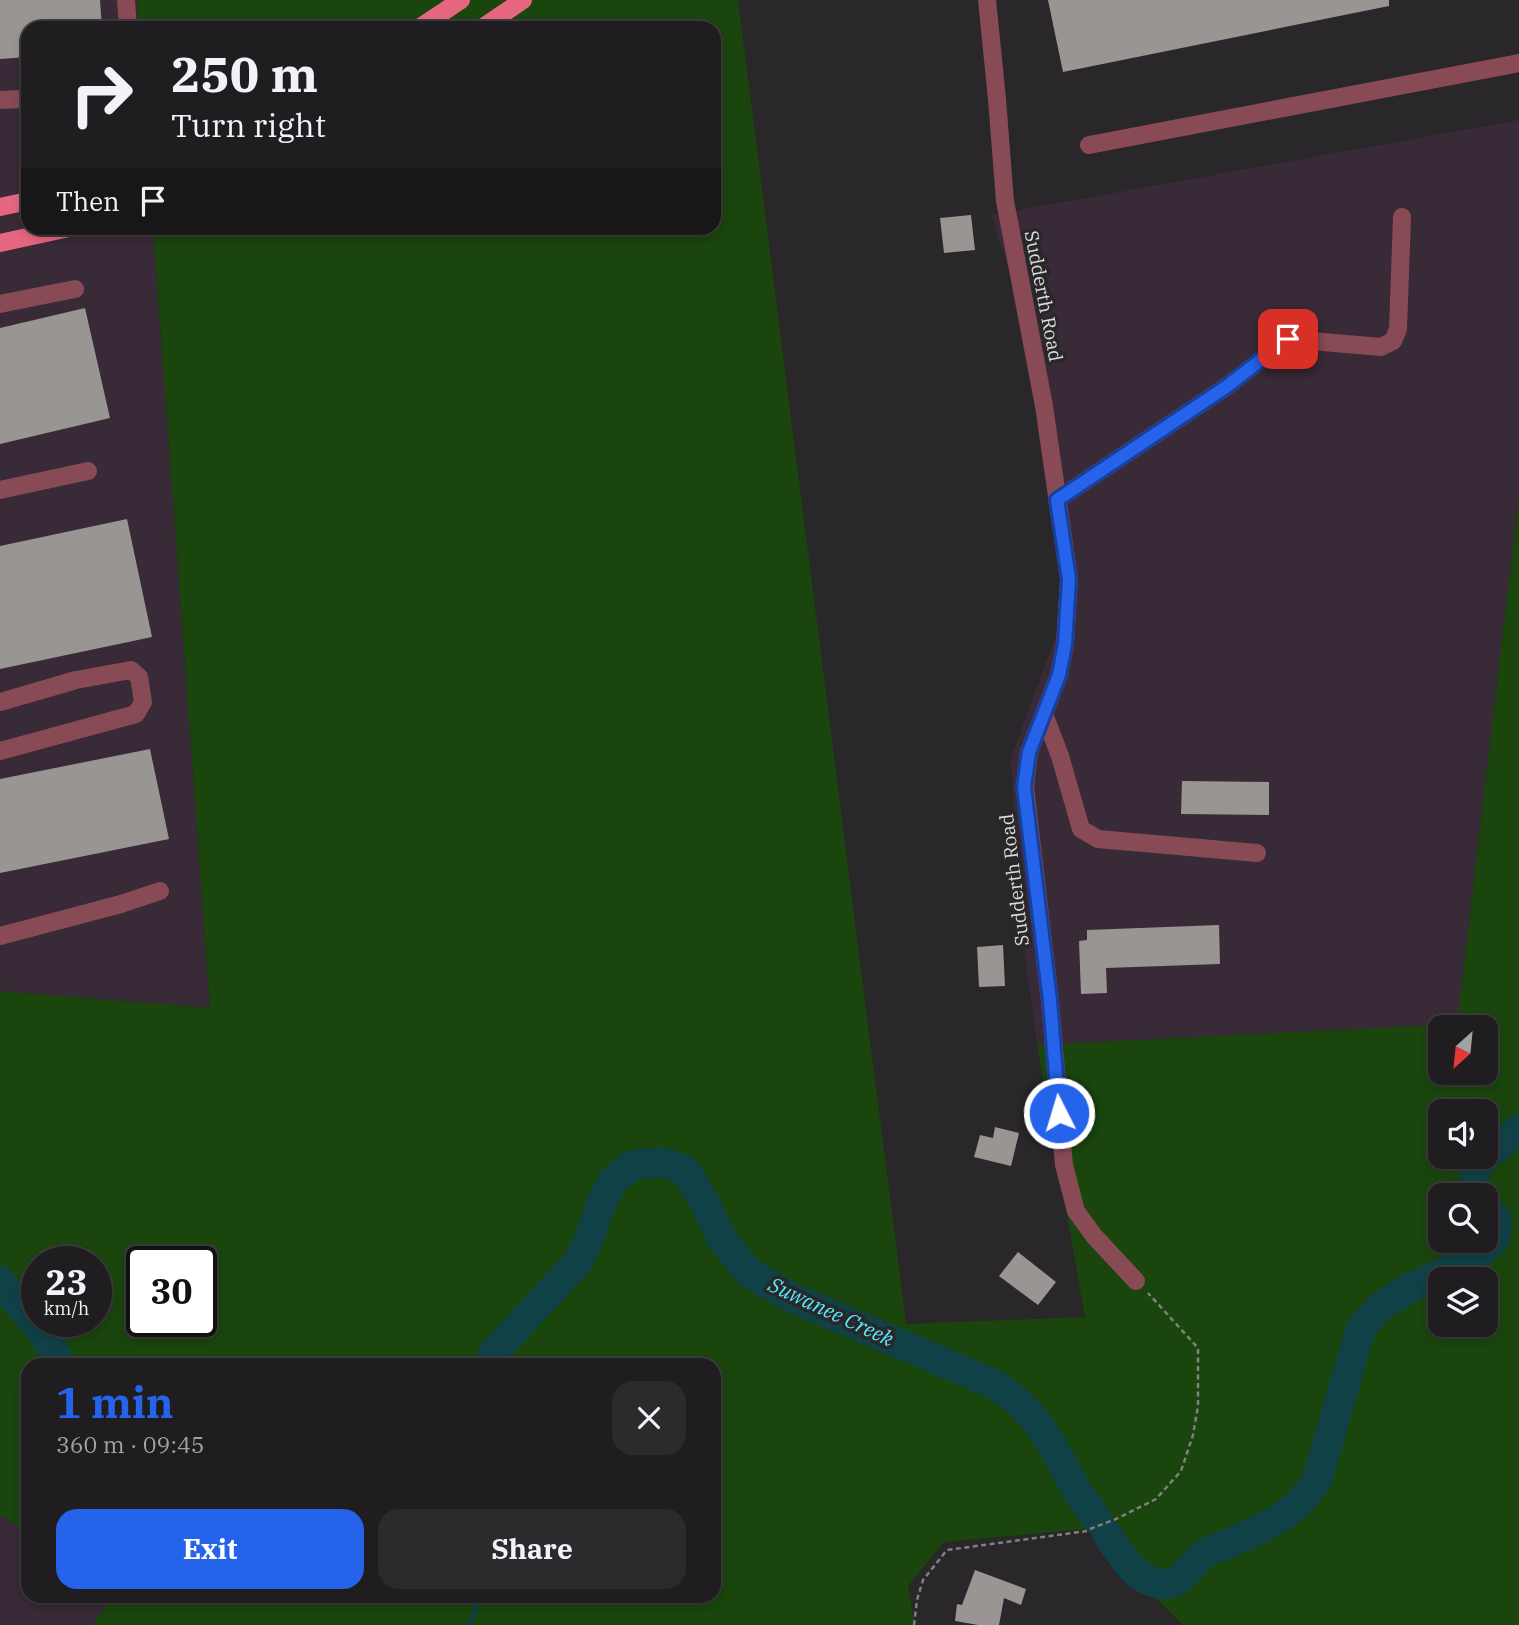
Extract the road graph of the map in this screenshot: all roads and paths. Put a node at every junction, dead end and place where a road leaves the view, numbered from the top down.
1 (126, 0) edge
2 (461, 0) edge
3 (523, 0) edge
4 (987, 0) edge
5 (128, 21) edge
6 (430, 21) edge
7 (492, 21) edge
8 (1519, 63) edge
9 (21, 99) edge
10 (0, 100) edge
11 (1089, 145) dead end
12 (21, 202) edge
13 (0, 207) edge
14 (1402, 217) dead end
15 (35, 235) edge
16 (0, 243) edge
17 (75, 289) dead end
18 (0, 304) edge
19 (88, 471) dead end
20 (0, 490) edge
21 (1057, 500) junction
22 (0, 702) edge
23 (1044, 714) junction
24 (0, 751) edge
25 (1257, 853) dead end
26 (160, 891) dead end
27 (0, 936) edge
28 (1136, 1281) joint
29 (915, 1625) edge

1 - 5 street
2 - 6 main road
3 - 7 main road
4 - 21 street, Sudderth Road
8 - 11 street
9 - 10 street
12 - 13 main road
14 - 21 street
15 - 16 main road
17 - 18 street
19 - 20 street
21 - 23 street, Sudderth Road
22 - 24 street
23 - 25 street
23 - 28 street, Sudderth Road
26 - 27 street
28 - 29 path

